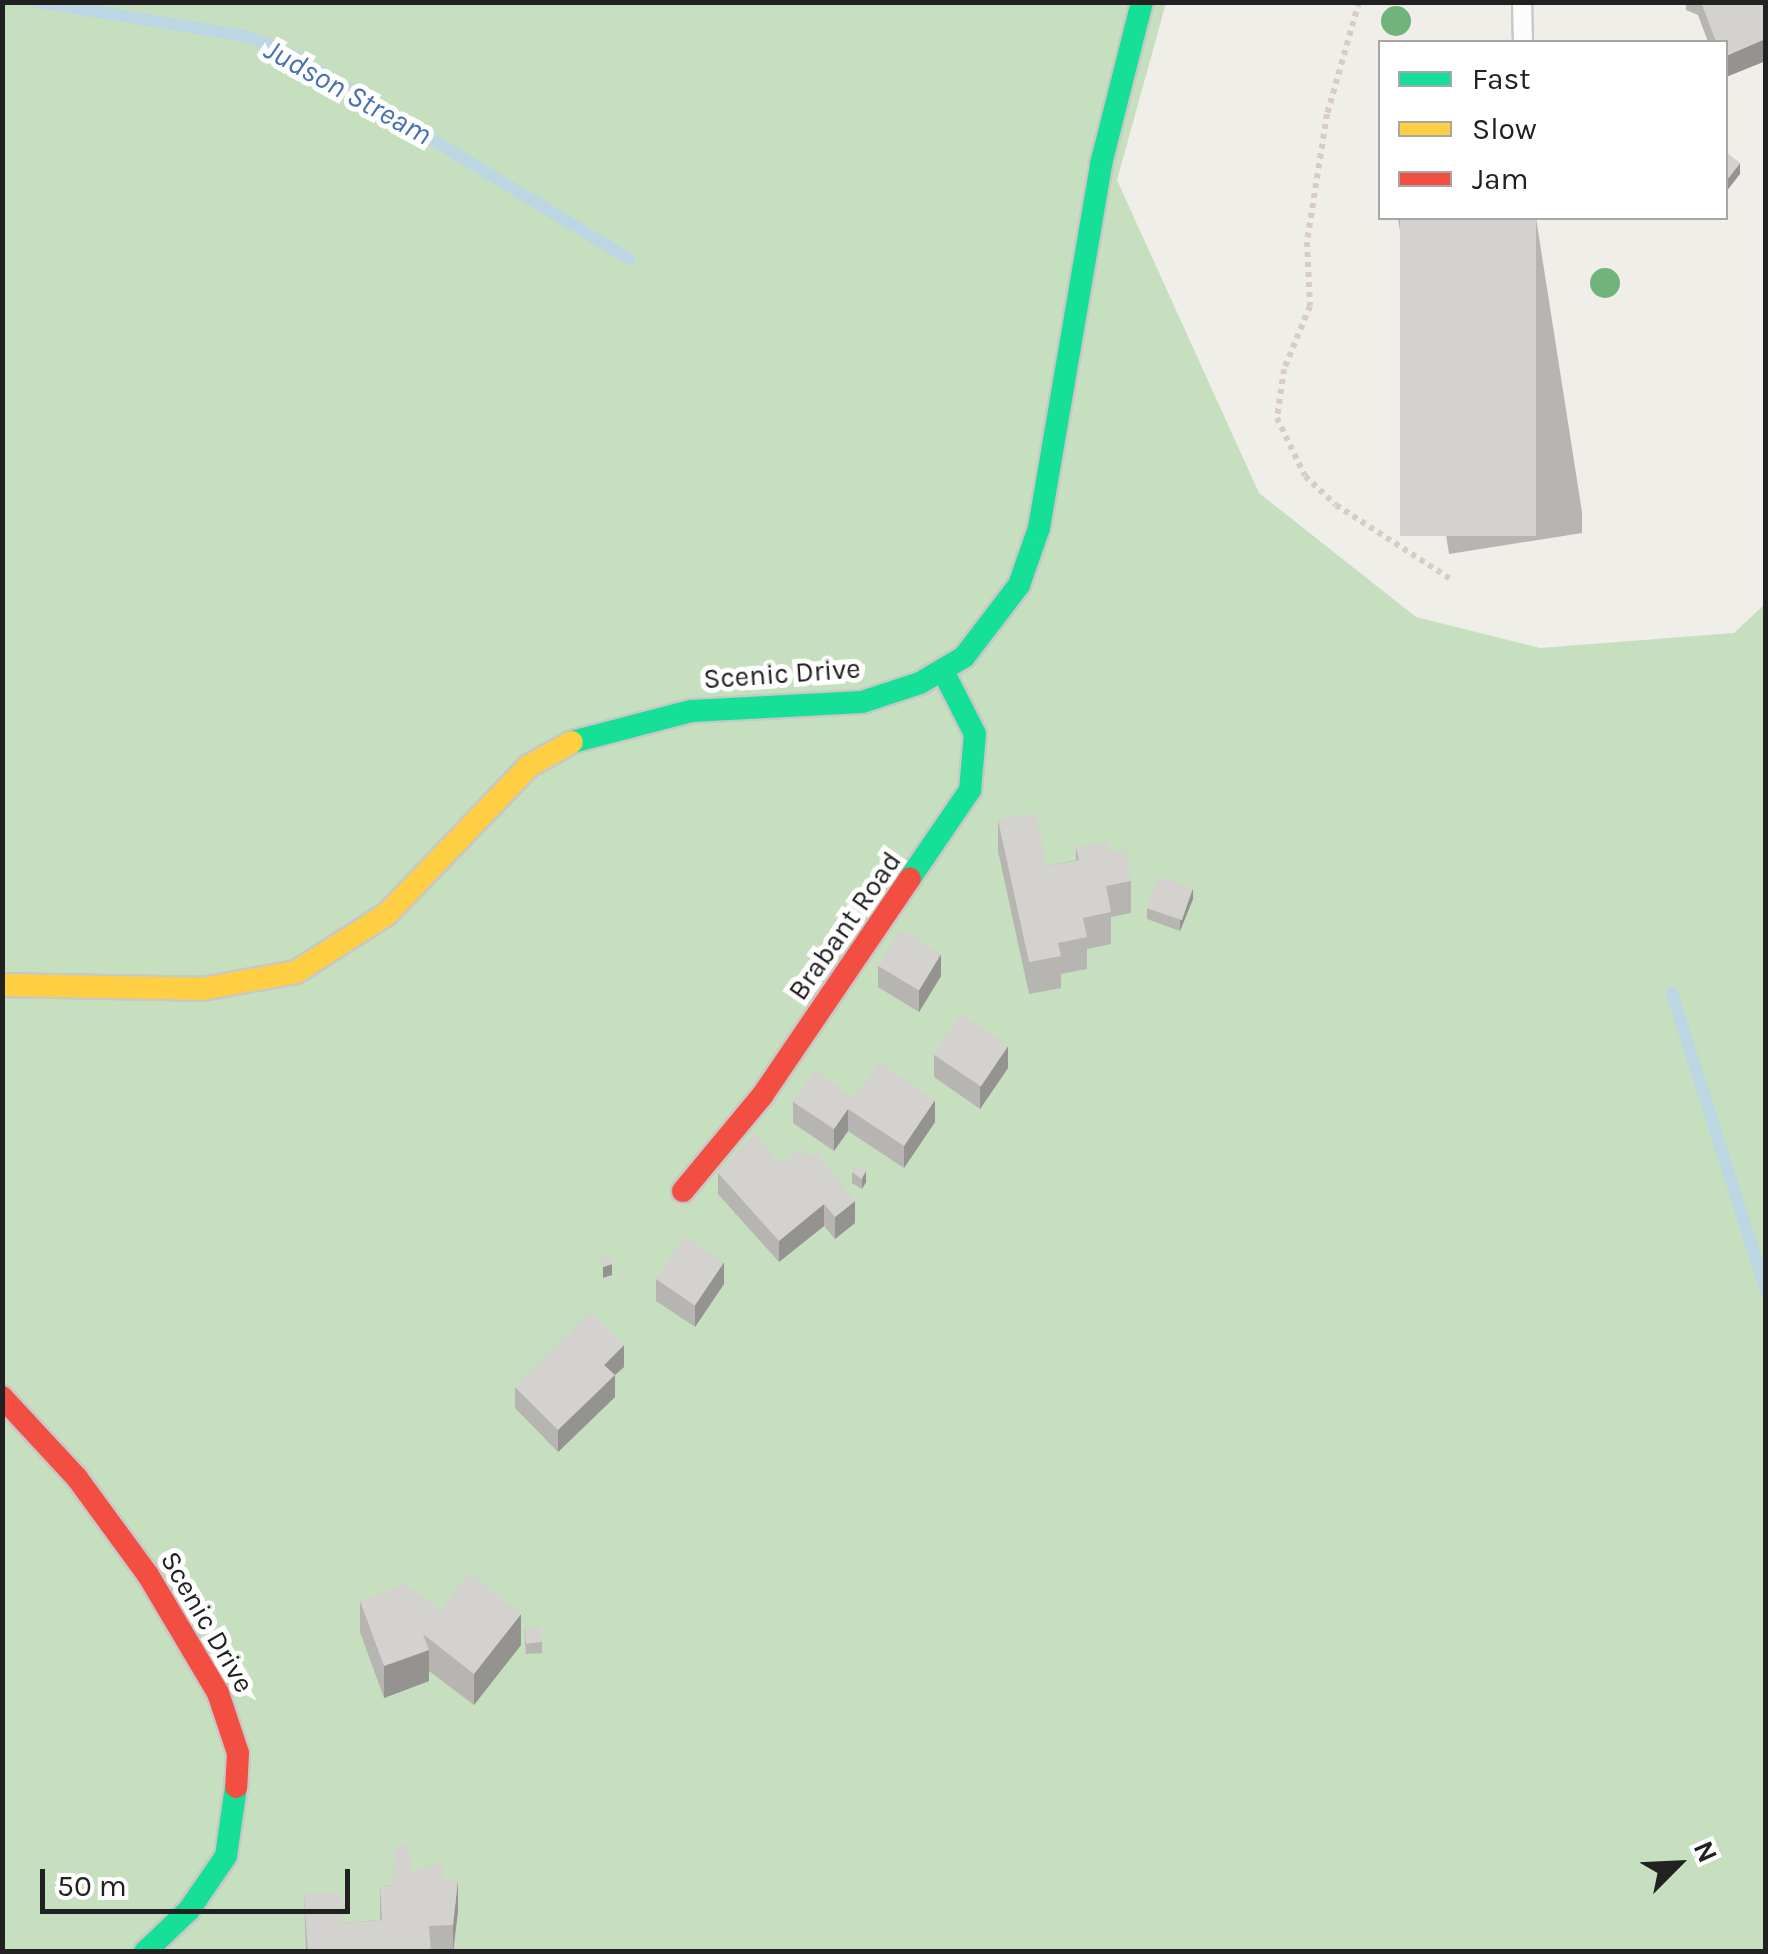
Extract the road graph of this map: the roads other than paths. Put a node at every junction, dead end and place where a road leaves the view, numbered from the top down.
1 (1142, 2) edge
2 (1522, 2) edge
3 (1526, 40) edge
4 (942, 671) junction
5 (2, 985) edge
6 (683, 1190) dead end
7 (2, 1397) edge
8 (145, 1952) edge

1 - 4 street, Scenic Drive
2 - 3 lane
4 - 5 street, Scenic Drive
4 - 6 street, Brabant Road
7 - 8 street, Scenic Drive

